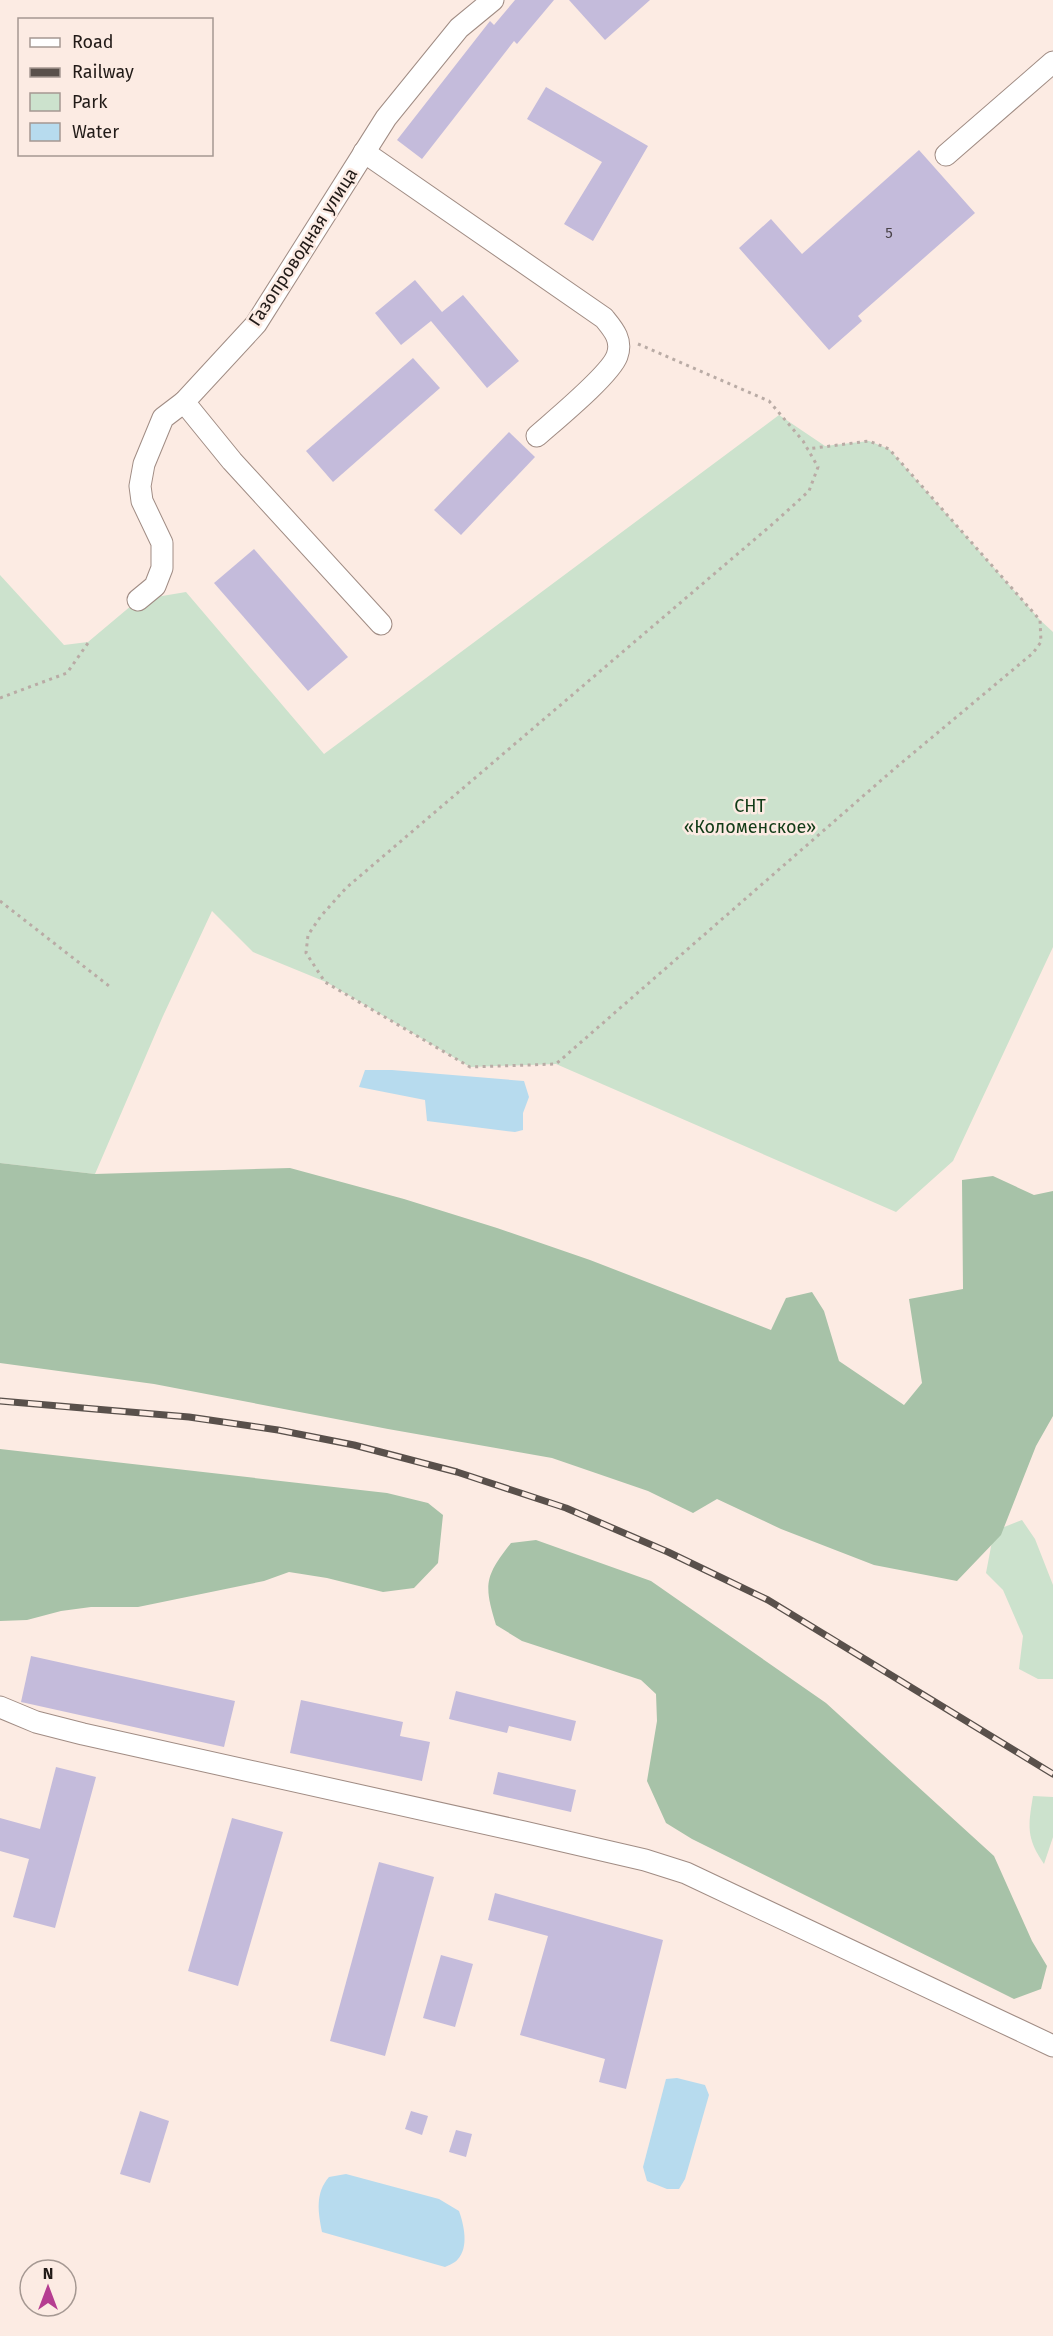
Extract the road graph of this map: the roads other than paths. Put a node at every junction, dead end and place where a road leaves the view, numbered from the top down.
1 (493, 0) edge
2 (1053, 62) edge
3 (364, 152) junction
4 (946, 155) dead end
5 (184, 402) junction
6 (537, 436) dead end
7 (138, 600) dead end
8 (381, 624) dead end
9 (0, 1707) edge
10 (1053, 2046) edge

1 - 3 street, Газопроводная улица
2 - 4 street
3 - 5 street, Газопроводная улица
3 - 6 street
5 - 7 street, Газопроводная улица
5 - 8 street
9 - 10 street

